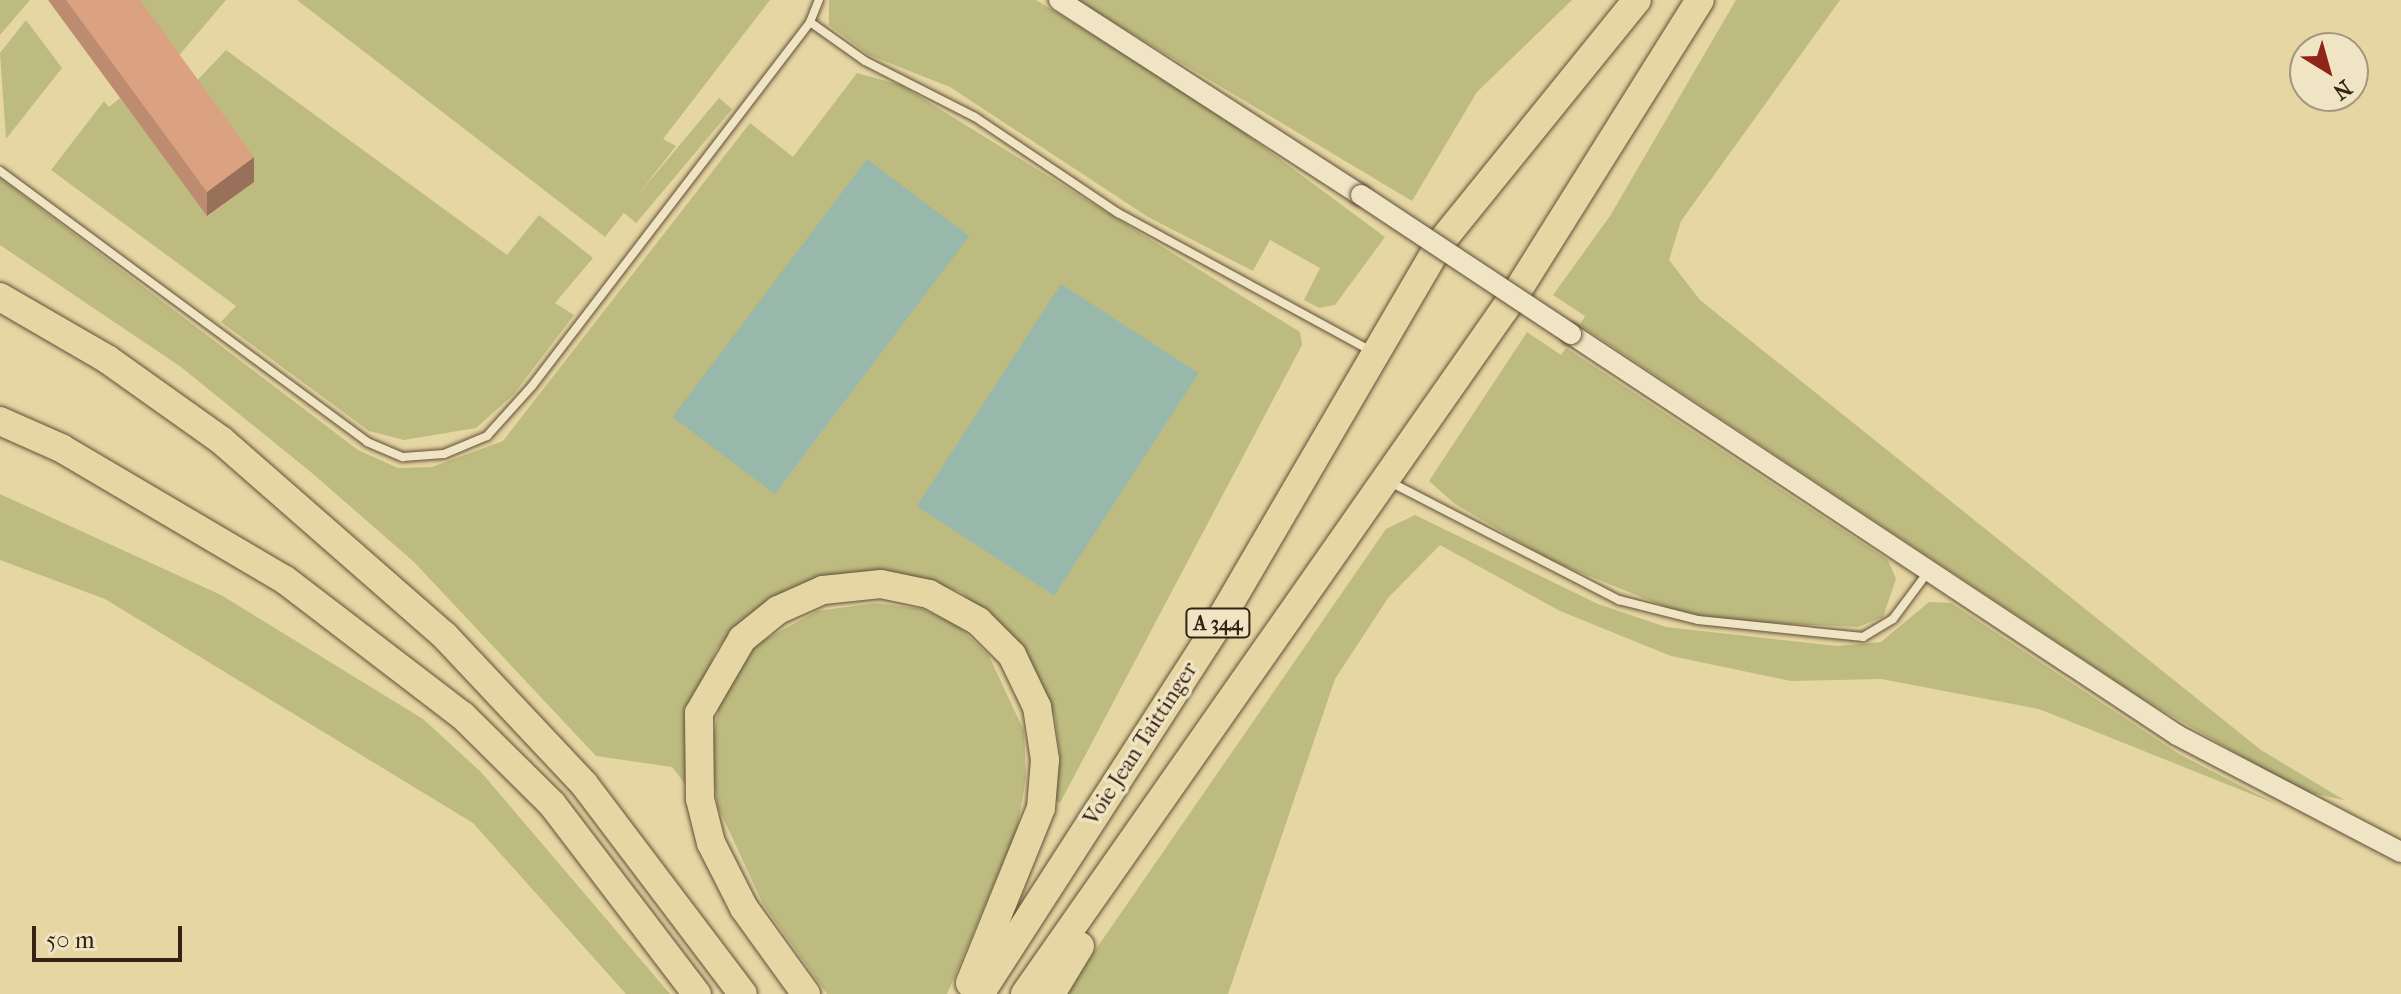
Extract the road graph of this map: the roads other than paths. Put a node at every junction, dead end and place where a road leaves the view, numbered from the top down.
1 (819, 0) edge
2 (1059, 0) edge
3 (1637, 0) edge
4 (1700, 0) edge
5 (810, 22) junction
6 (0, 171) edge
7 (0, 297) edge
8 (1375, 354) junction
9 (0, 421) edge
10 (1385, 480) junction
11 (1928, 572) junction
12 (2401, 852) edge
13 (1121, 854) junction
14 (697, 994) edge
15 (743, 994) edge
16 (806, 994) edge
17 (965, 994) edge
18 (980, 994) edge
19 (1025, 994) edge
20 (1051, 994) edge

1 - 5 lane
2 - 11 street, bridge
3 - 8 highway, Voie Jean Taittinger / A 344
4 - 10 highway, Voie Jean Taittinger / A 344
5 - 6 lane
5 - 8 lane
7 - 15 highway
8 - 18 highway, Voie Jean Taittinger / A 344
9 - 14 highway
10 - 11 lane
10 - 13 highway, Voie Jean Taittinger / A 344
11 - 12 street
13 - 19 highway, Voie Jean Taittinger / A 344
13 - 20 highway
16 - 17 highway

